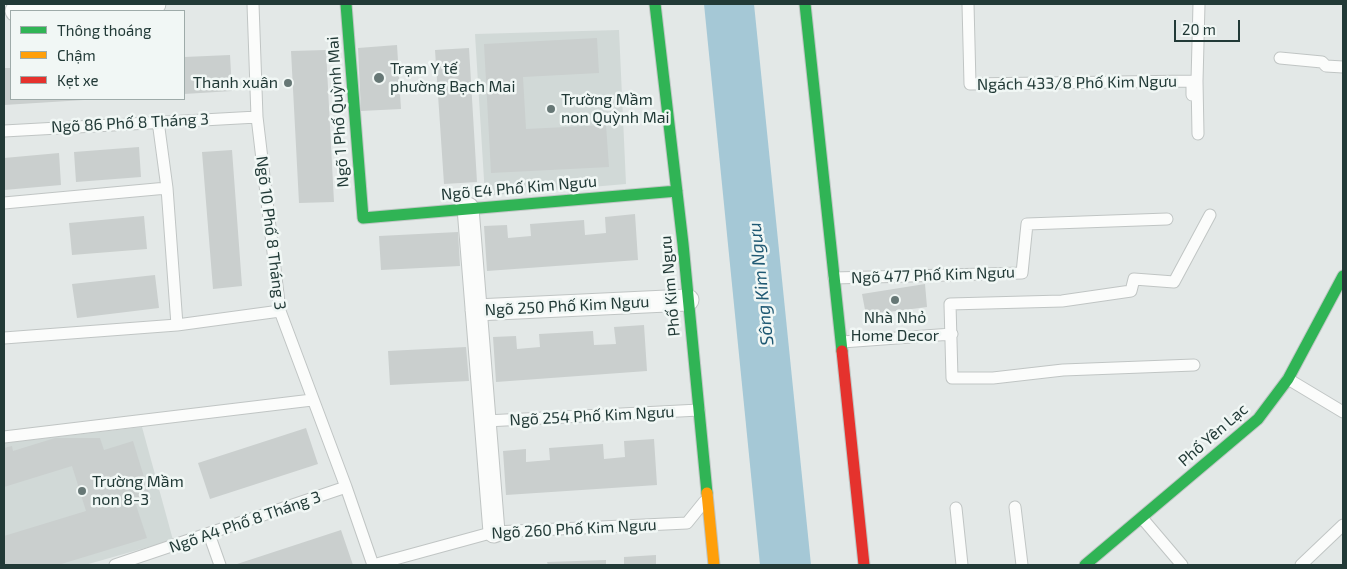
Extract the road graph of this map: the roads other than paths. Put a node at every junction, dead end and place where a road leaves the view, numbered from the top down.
1 (155, 4) edge
2 (252, 4) edge
3 (346, 4) edge
4 (655, 4) edge
5 (806, 4) edge
6 (968, 4) edge
7 (1200, 4) edge
8 (70, 6) edge
9 (27, 10) edge
10 (1280, 58) dead end
11 (1343, 67) edge
12 (1192, 95) dead end
13 (257, 117) junction
14 (158, 122) junction
15 (4, 131) edge
16 (1198, 134) dead end
17 (166, 188) junction
18 (677, 191) junction
19 (4, 203) edge
20 (468, 208) junction
21 (1210, 215) dead end
22 (363, 218) joint
23 (1167, 219) dead end
24 (834, 278) junction
25 (1342, 282) edge
26 (688, 300) junction
27 (476, 310) junction
28 (280, 311) junction
29 (177, 325) junction
30 (952, 334) junction
31 (4, 338) edge
32 (842, 342) junction
33 (1194, 365) dead end
34 (1288, 379) junction
35 (312, 400) junction
36 (698, 410) junction
37 (1343, 412) edge
38 (486, 421) junction
39 (4, 437) edge
40 (346, 487) junction
41 (707, 498) junction
42 (1015, 507) dead end
43 (956, 508) dead end
44 (1142, 518) junction
45 (1343, 525) edge
46 (494, 532) junction
47 (209, 534) junction
48 (115, 565) edge
49 (220, 565) edge
50 (373, 565) edge
51 (714, 565) edge
52 (864, 565) edge
53 (962, 565) edge
54 (1022, 565) edge
55 (1085, 565) edge
56 (1182, 565) edge
57 (1301, 565) edge

1 - 8 street
2 - 13 lane, Ngõ 10 Phố 8 Tháng 3
3 - 22 main road, Ngõ 1 Phố Quỳnh Mai
4 - 18 main road, Phố Kim Ngưu
5 - 24 main road
6 - 12 lane, Ngách 433/8 Phố Kim Ngưu
7 - 16 lane
8 - 9 street
10 - 11 lane
13 - 14 lane, Ngõ 86 Phố 8 Tháng 3
13 - 28 lane, Ngõ 10 Phố 8 Tháng 3
14 - 15 lane, Ngõ 86 Phố 8 Tháng 3
14 - 17 lane
17 - 19 lane
17 - 29 lane
18 - 20 main road, Ngõ E4 Phố Kim Ngưu
18 - 26 main road, Phố Kim Ngưu
20 - 22 main road, Ngõ E4 Phố Kim Ngưu
20 - 27 street
21 - 30 lane
23 - 24 lane, Ngõ 477 Phố Kim Ngưu
24 - 32 main road
25 - 34 main road, Phố Yên Lạc
26 - 27 street, Ngõ 250 Phố Kim Ngưu
26 - 36 main road, Phố Kim Ngưu
27 - 38 street
28 - 29 lane
28 - 35 lane, Ngõ 10 Phố 8 Tháng 3
29 - 31 lane
30 - 32 lane
30 - 33 lane
32 - 52 main road
34 - 37 lane
34 - 44 main road, Phố Yên Lạc
35 - 39 lane
35 - 40 lane, Ngõ 10 Phố 8 Tháng 3
36 - 38 lane, Ngõ 254 Phố Kim Ngưu
36 - 41 main road, Phố Kim Ngưu
38 - 46 street
40 - 47 lane, Ngõ A4 Phố 8 Tháng 3
40 - 50 lane, Ngõ 10 Phố 8 Tháng 3
41 - 46 lane, Ngõ 260 Phố Kim Ngưu
41 - 51 main road, Phố Kim Ngưu
42 - 54 lane
43 - 53 lane
44 - 55 main road, Phố Yên Lạc
44 - 56 lane
45 - 57 lane
46 - 50 lane, Ngõ 260 Phố Kim Ngưu
47 - 48 lane, Ngõ A4 Phố 8 Tháng 3
47 - 49 lane

